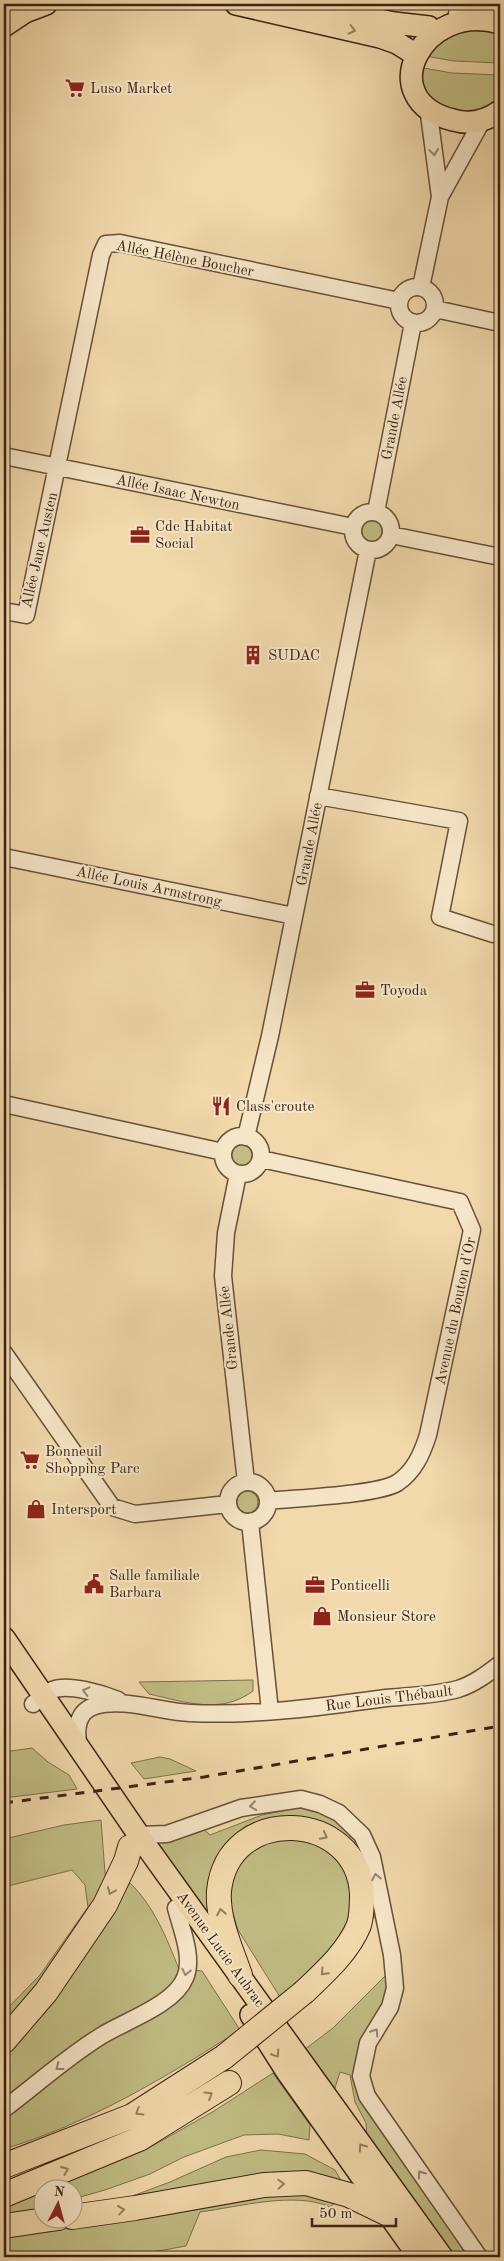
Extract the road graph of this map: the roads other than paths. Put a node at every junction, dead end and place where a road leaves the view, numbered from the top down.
1 (46, 4) edge
2 (236, 4) edge
3 (300, 4) edge
4 (493, 4) edge
5 (461, 8) edge
6 (500, 23) edge
7 (4, 26) edge
8 (429, 26) junction
9 (413, 53) junction
10 (428, 107) junction
11 (491, 116) edge
12 (440, 198) junction
13 (421, 287) junction
14 (399, 301) junction
15 (435, 309) junction
16 (413, 323) junction
17 (500, 323) edge
18 (4, 456) edge
19 (58, 467) junction
20 (376, 512) junction
21 (353, 527) junction
22 (391, 535) junction
23 (368, 550) junction
24 (500, 557) edge
25 (4, 611) edge
26 (318, 796) junction
27 (4, 857) edge
28 (294, 916) junction
29 (493, 934) dead end
30 (4, 1104) edge
31 (246, 1137) junction
32 (223, 1152) junction
33 (261, 1159) junction
34 (238, 1174) junction
35 (4, 1353) edge
36 (246, 1482) junction
37 (268, 1501) junction
38 (228, 1504) junction
39 (250, 1522) junction
40 (4, 1638) edge
41 (4, 1663) edge
42 (500, 1664) edge
43 (39, 1700) junction
44 (130, 1705) junction
45 (270, 1711) junction
46 (79, 1749) junction
47 (135, 1841) junction
48 (176, 1908) junction
49 (240, 1975) junction
50 (4, 2041) edge
51 (229, 2083) dead end
52 (4, 2109) edge
53 (4, 2166) edge
54 (4, 2195) edge
55 (388, 2214) junction
56 (82, 2216) edge
57 (32, 2222) edge
58 (4, 2226) edge
59 (420, 2257) edge
60 (442, 2257) edge
61 (479, 2257) edge

1 - 7 main road
2 -> 9 main road
3 - 8 main road
4 - 6 street
5 - 6 main road
5 - 8 main road
8 - 9 main road
9 - 10 main road
10 - 11 main road
10 -> 12 street
11 - 12 street
12 - 13 street
13 - 14 street
13 - 15 street
14 - 16 street
14 - 19 street, Allée Hélène Boucher
15 - 16 street
15 - 17 street
16 - 20 street, Grande Allée
18 - 19 street, Allée Isaac Newton
19 - 21 street, Allée Isaac Newton
19 - 25 street, Allée Jane Austen
20 - 21 street
20 - 22 street
21 - 23 street
22 - 23 street
22 - 24 street
23 - 26 street, Grande Allée
26 - 28 street, Grande Allée
26 - 29 street
27 - 28 street, Allée Louis Armstrong
28 - 31 street, Grande Allée
30 - 32 street
31 - 32 street
31 - 33 street
32 - 34 street
33 - 34 street
33 - 37 street, Avenue du Bouton d'Or
34 - 36 street, Grande Allée
35 - 38 street
36 - 37 street
36 - 38 street
37 - 39 street
38 - 39 street
39 - 45 street
40 - 43 main road, Avenue Lucie Aubrac
41 - 43 main road, Avenue Lucie Aubrac
42 - 45 street, Rue Louis Thébault
44 -> 43 street
43 - 46 main road, Avenue Lucie Aubrac
43 - 47 main road, Avenue Lucie Aubrac
44 - 45 street, Rue Louis Thébault
44 - 46 street
46 - 47 main road, Avenue Lucie Aubrac
47 - 48 main road, Avenue Lucie Aubrac
47 - 49 main road, Avenue Lucie Aubrac
47 -> 50 highway
61 -> 47 street
48 -> 52 street
48 -> 55 main road, Avenue Lucie Aubrac
49 -> 53 highway, bridge
60 -> 49 main road, Avenue Lucie Aubrac
54 -> 51 highway
56 -> 55 highway
55 - 59 main road, Avenue Lucie Aubrac
57 - 58 highway

